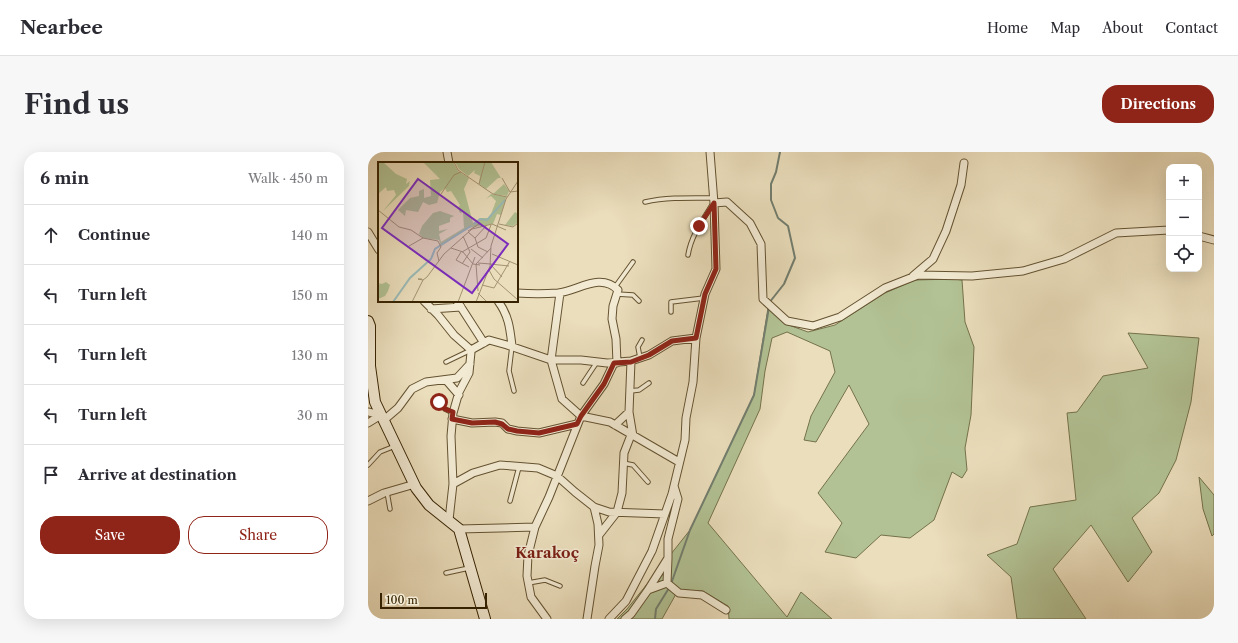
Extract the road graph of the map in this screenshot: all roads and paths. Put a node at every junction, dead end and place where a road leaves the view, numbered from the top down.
1 (448, 152) edge
2 (710, 152) edge
3 (450, 162) edge
4 (964, 163) dead end
5 (714, 201) junction
6 (645, 202) dead end
7 (1166, 230) edge
8 (368, 232) edge
9 (1202, 237) edge
10 (1214, 240) edge
11 (378, 248) edge
12 (688, 255) dead end
13 (633, 262) dead end
14 (912, 278) junction
15 (616, 291) junction
16 (518, 293) edge
17 (560, 293) junction
18 (704, 298) junction
19 (639, 301) dead end
20 (500, 302) edge
21 (428, 304) edge
22 (459, 304) edge
23 (671, 312) dead end
24 (368, 321) edge
25 (696, 338) junction
26 (642, 340) dead end
27 (484, 342) junction
28 (512, 346) junction
29 (471, 350) junction
30 (640, 358) junction
31 (551, 360) junction
32 (446, 362) dead end
33 (597, 362) junction
34 (631, 362) junction
35 (615, 363) junction
36 (470, 364) junction
37 (370, 373) edge
38 (446, 380) junction
39 (583, 383) dead end
40 (649, 383) dead end
41 (514, 391) dead end
42 (630, 391) junction
43 (459, 395) junction
44 (439, 402) dead end
45 (368, 412) edge
46 (629, 412) junction
47 (453, 416) junction
48 (581, 416) junction
49 (383, 417) junction
50 (368, 423) edge
51 (577, 424) junction
52 (615, 425) junction
53 (632, 435) junction
54 (396, 445) junction
55 (679, 462) junction
56 (623, 463) junction
57 (368, 465) edge
58 (520, 467) junction
59 (557, 476) junction
60 (648, 482) dead end
61 (415, 484) junction
62 (453, 484) junction
63 (674, 486) junction
64 (387, 492) junction
65 (368, 501) edge
66 (510, 501) dead end
67 (594, 506) junction
68 (390, 509) dead end
69 (617, 512) junction
70 (665, 514) junction
71 (449, 520) junction
72 (535, 526) junction
73 (459, 529) junction
74 (599, 535) junction
75 (668, 558) junction
76 (470, 568) junction
77 (446, 572) dead end
78 (528, 583) junction
79 (667, 583) junction
80 (560, 586) dead end
81 (648, 590) junction
82 (726, 610) dead end
83 (485, 619) edge
84 (547, 619) edge
85 (587, 619) edge
86 (609, 619) edge
87 (625, 619) edge

1 - 3 street
2 - 5 street
4 - 14 street
5 - 6 lane
5 - 12 lane
5 - 14 street
5 - 18 street
7 - 14 street
8 - 11 street
9 - 10 street
13 - 15 lane
15 - 17 street
15 - 19 lane
15 - 35 street
16 - 17 street
17 - 31 street
18 - 23 lane
18 - 25 street
20 - 28 street
21 - 22 street
21 - 29 street
22 - 27 street
24 - 37 street
25 - 30 street
25 - 55 street
26 - 30 lane
27 - 28 street
27 - 29 street
28 - 31 street
28 - 41 lane
29 - 32 lane
29 - 36 street
30 - 34 street
31 - 33 street
31 - 48 street
33 - 35 street
33 - 39 lane
34 - 35 street
34 - 42 street
35 - 48 street
36 - 38 street
36 - 43 street
37 - 49 street
38 - 43 street
38 - 49 street
40 - 42 lane
42 - 46 street
43 - 47 street
44 - 47 lane
45 - 49 street
46 - 52 street
46 - 53 street
47 - 51 street
47 - 62 street
48 - 51 street
48 - 52 street
49 - 50 street
49 - 54 street
51 - 59 street
52 - 53 street
53 - 55 street
53 - 56 street
54 - 57 lane
54 - 61 street
55 - 63 street
56 - 60 lane
56 - 69 street
58 - 59 street
58 - 62 street
58 - 66 lane
59 - 67 street
59 - 72 street
61 - 64 street
61 - 71 street
62 - 71 street
63 - 70 street
63 - 75 street
64 - 65 street
64 - 68 lane
67 - 69 street
67 - 74 street
69 - 70 street
69 - 74 street
70 - 86 street
71 - 73 street
72 - 73 street
72 - 78 street
73 - 76 street
74 - 85 street
75 - 79 street
75 - 81 street
76 - 77 lane
76 - 83 street
78 - 80 lane
78 - 84 street
79 - 81 street
79 - 82 street
81 - 87 street

